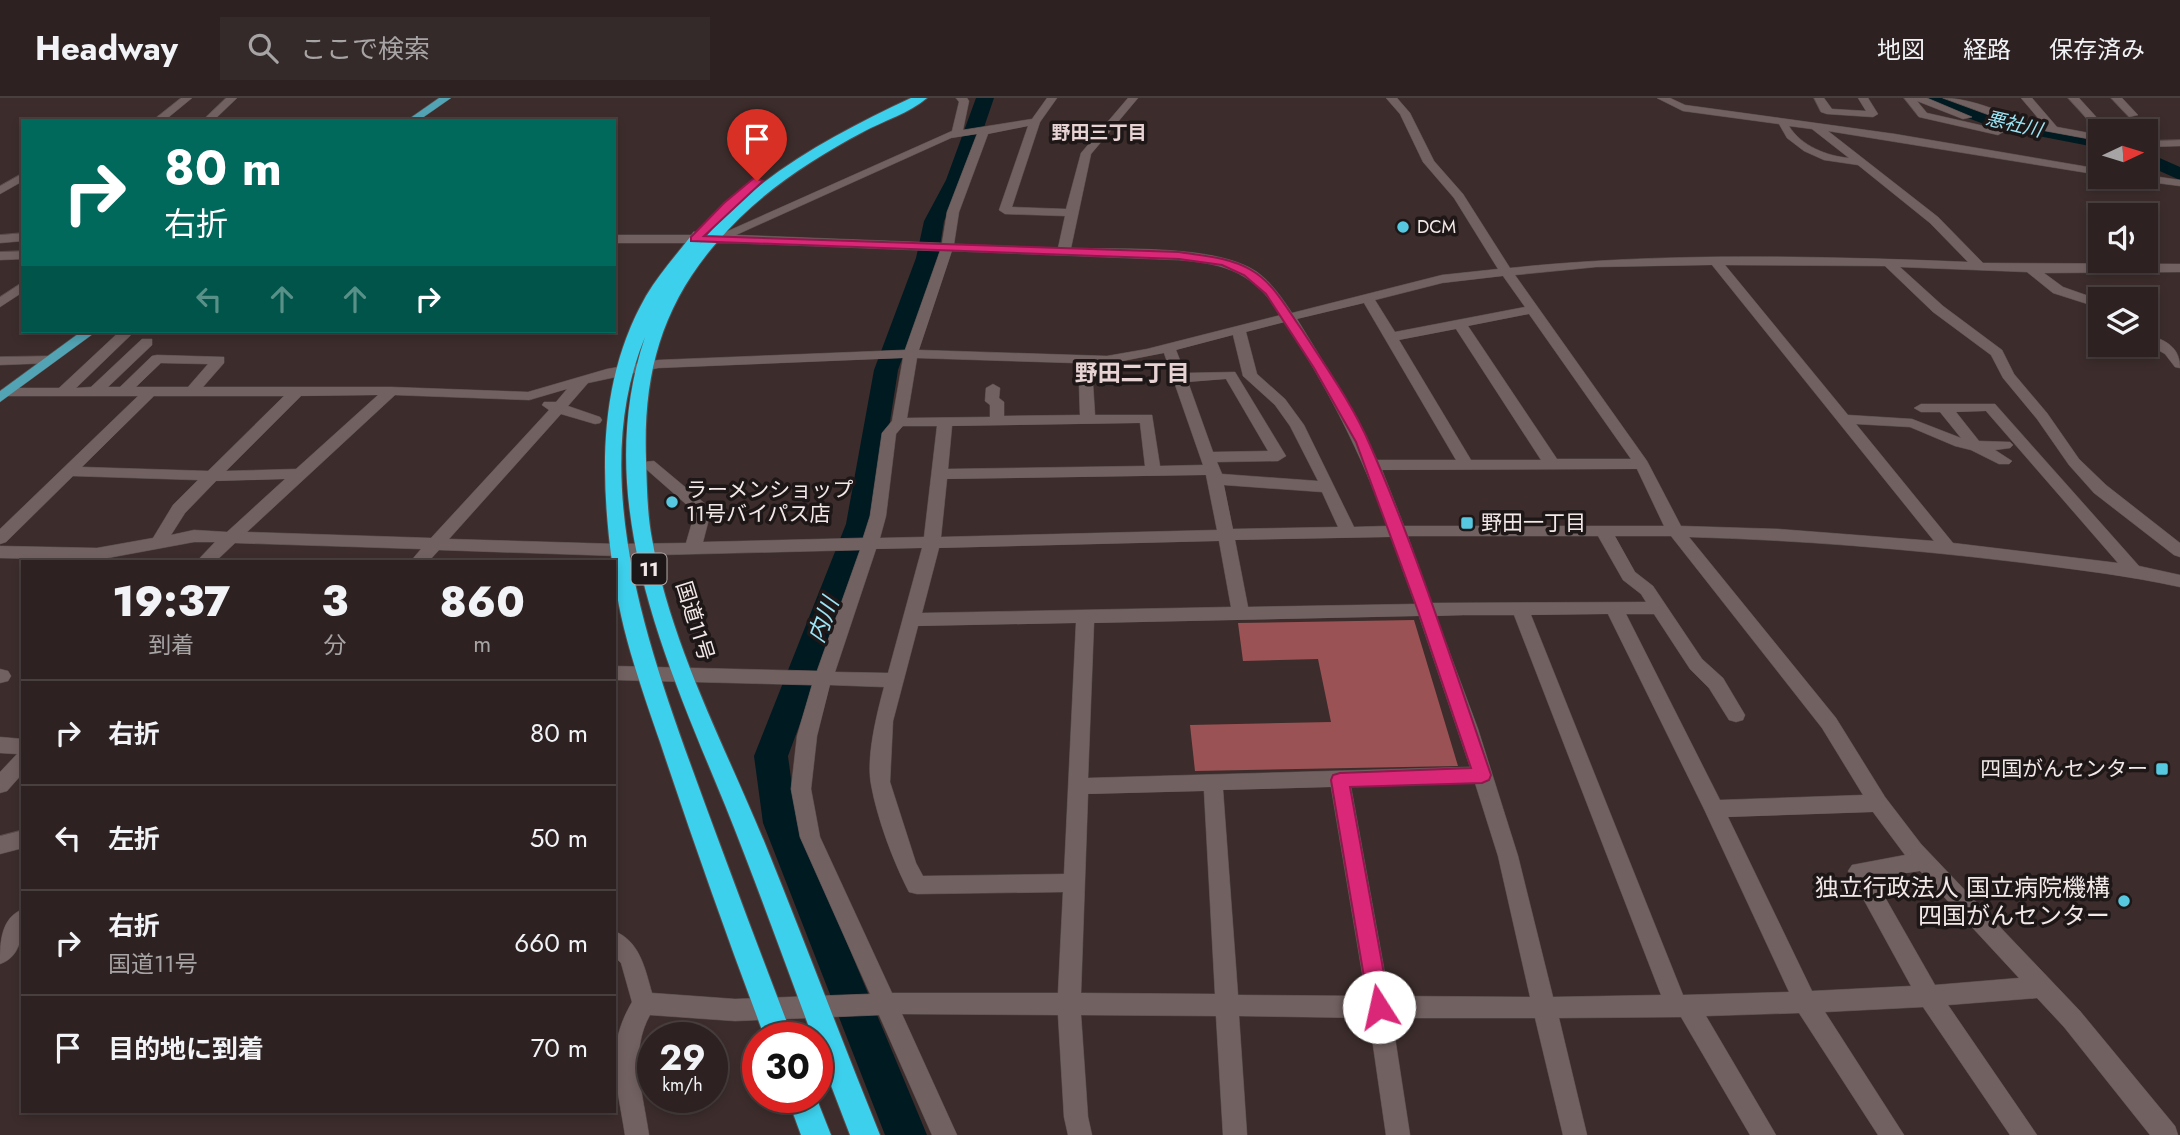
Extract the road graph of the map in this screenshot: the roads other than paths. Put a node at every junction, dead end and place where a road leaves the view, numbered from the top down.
1 (187, 98) edge
2 (232, 98) edge
3 (446, 98) edge
4 (904, 98) edge
5 (921, 98) edge
6 (961, 98) edge
7 (1052, 98) edge
8 (1133, 98) edge
9 (1391, 98) edge
10 (1662, 98) edge
11 (1819, 98) edge
12 (1863, 98) edge
13 (1909, 98) edge
14 (1918, 98) edge
15 (1948, 98) edge
16 (1982, 98) edge
17 (2026, 98) edge
18 (2073, 98) edge
19 (2116, 98) edge
20 (1995, 115) junction
21 (2133, 115) dead end
22 (160, 119) edge
23 (209, 119) edge
24 (414, 119) edge
25 (2093, 119) edge
26 (1784, 121) junction
27 (1035, 122) junction
28 (1965, 124) junction
29 (1815, 126) junction
30 (1998, 127) junction
31 (984, 129) junction
32 (2053, 130) junction
33 (961, 132) junction
34 (2032, 135) dead end
35 (2088, 136) edge
36 (2180, 143) edge
37 (2158, 144) edge
38 (1966, 149) junction
39 (1860, 162) junction
40 (2088, 170) edge
41 (21, 177) edge
42 (2158, 180) edge
43 (2180, 183) edge
44 (0, 191) edge
45 (1072, 213) junction
46 (21, 237) edge
47 (0, 239) edge
48 (616, 239) edge
49 (704, 239) junction
50 (944, 248) junction
51 (1064, 250) junction
52 (21, 255) edge
53 (0, 256) edge
54 (1716, 262) junction
55 (1889, 262) junction
56 (1979, 266) junction
57 (2030, 268) junction
58 (2180, 268) edge
59 (1506, 272) junction
60 (21, 287) edge
61 (1368, 299) junction
62 (2088, 300) edge
63 (0, 303) edge
64 (1532, 310) junction
65 (1289, 318) junction
66 (1460, 324) junction
67 (1240, 331) junction
68 (87, 333) edge
69 (126, 333) edge
70 (1391, 337) junction
71 (147, 342) dead end
72 (2158, 344) edge
73 (1169, 348) junction
74 (905, 354) junction
75 (48, 360) junction
76 (0, 361) edge
77 (2180, 364) edge
78 (633, 367) junction
79 (1179, 379) junction
80 (582, 381) junction
81 (1086, 384) dead end
82 (993, 387) dead end
83 (192, 391) junction
84 (297, 391) junction
85 (391, 391) junction
86 (63, 392) junction
87 (95, 392) junction
88 (123, 392) junction
89 (150, 392) junction
90 (3, 395) edge
91 (529, 396) junction
92 (1944, 407) junction
93 (1921, 408) dead end
94 (558, 409) junction
95 (1844, 419) junction
96 (595, 420) dead end
97 (1088, 420) junction
98 (997, 421) junction
99 (899, 422) junction
100 (945, 422) junction
101 (1975, 446) junction
102 (2005, 453) dead end
103 (1466, 464) junction
104 (1552, 464) junction
105 (1642, 464) junction
106 (1372, 465) junction
107 (637, 466) junction
108 (1211, 469) junction
109 (1153, 470) junction
110 (68, 471) junction
111 (299, 474) junction
112 (940, 474) junction
113 (212, 476) junction
114 (1328, 487) junction
115 (1395, 531) junction
116 (1675, 531) junction
117 (1604, 532) junction
118 (1348, 533) junction
119 (1225, 535) junction
120 (0, 538) edge
121 (227, 539) junction
122 (932, 542) junction
123 (158, 543) junction
124 (867, 543) junction
125 (433, 545) junction
126 (693, 547) junction
127 (1948, 548) junction
128 (644, 549) junction
129 (617, 550) junction
130 (2180, 551) edge
131 (0, 552) edge
132 (206, 560) edge
133 (420, 560) edge
134 (2134, 571) junction
135 (2180, 581) edge
136 (1660, 608) junction
137 (1520, 609) junction
138 (1615, 610) junction
139 (1426, 611) junction
140 (1241, 614) junction
141 (1084, 617) junction
142 (909, 620) junction
143 (616, 673) edge
144 (648, 674) junction
145 (681, 674) junction
146 (820, 678) junction
147 (894, 680) junction
148 (1736, 715) dead end
149 (0, 745) edge
150 (21, 747) edge
151 (20, 767) edge
152 (1482, 775) junction
153 (1340, 780) junction
154 (1213, 782) junction
155 (0, 785) edge
156 (1078, 786) junction
157 (1878, 803) junction
158 (1714, 809) junction
159 (21, 840) edge
160 (0, 845) edge
161 (1923, 861) junction
162 (1074, 883) junction
163 (21, 922) edge
164 (616, 943) edge
165 (0, 954) edge
166 (2041, 987) junction
167 (1930, 998) junction
168 (644, 1003) junction
169 (882, 1004) junction
170 (1069, 1004) junction
171 (1806, 1004) junction
172 (1228, 1006) junction
173 (1379, 1007) junction
174 (767, 1008) junction
175 (824, 1008) junction
176 (1545, 1008) junction
177 (1683, 1008) junction
178 (773, 1022) edge
179 (807, 1113) edge
180 (637, 1135) edge
181 (816, 1135) edge
182 (865, 1135) edge
183 (945, 1135) edge
184 (1080, 1135) edge
185 (1235, 1135) edge
186 (1398, 1135) edge
187 (1575, 1135) edge
188 (1764, 1135) edge
189 (1892, 1135) edge
190 (2025, 1135) edge
191 (2166, 1135) edge

1 - 22 street
2 - 23 street
3 - 24 main road
4 - 49 highway, 国道11号 / 11
5 - 49 highway, 国道11号 / 11
6 - 33 street
7 - 27 street
8 - 45 street
9 - 59 street
10 - 26 street
11 - 12 street
13 - 28 street
14 - 30 street
15 - 20 street
16 - 20 street
17 - 32 street
18 - 25 street
19 - 21 street
20 - 32 street
26 - 29 street
26 - 39 street
27 - 31 street
27 - 45 street
28 - 30 street
28 - 38 street
29 - 38 street
29 - 39 street
30 - 34 street
31 - 33 street
31 - 50 street
32 - 35 street
33 - 49 street
36 - 37 street
38 - 40 street
39 - 56 street
41 - 44 street
42 - 43 street
45 - 51 street
46 - 47 street
48 - 49 street
49 - 50 street
49 - 78 highway, 国道11号 / 11
50 - 51 street
50 - 74 street
51 - 65 street
52 - 53 street
54 - 55 street
54 - 59 street
54 - 95 street
55 - 56 street
55 - 130 street
56 - 57 street
57 - 58 street
57 - 62 street
59 - 61 street
59 - 64 street
60 - 63 street
61 - 65 street
61 - 70 street
64 - 66 street
64 - 105 street
65 - 67 street
65 - 106 street
66 - 70 street
66 - 104 street
67 - 73 street
67 - 114 street
68 - 75 main road
69 - 86 street
70 - 103 street
71 - 87 street
72 - 77 street
73 - 74 street
73 - 79 street
74 - 78 street
74 - 99 street
75 - 76 street
75 - 90 main road
78 - 80 street
78 - 107 highway, 国道11号 / 11
78 - 129 highway, 国道11号 / 11
79 - 108 street
79 - 108 street
80 - 91 street
80 - 94 street
81 - 97 street
82 - 98 street
83 - 84 street
83 - 88 street
83 - 89 street
84 - 85 street
84 - 113 street
85 - 91 street
85 - 111 street
86 - 87 street
86 - 90 street
87 - 88 street
88 - 89 street
89 - 110 street
91 - 94 street
92 - 93 street
92 - 101 street
92 - 134 street
94 - 96 street
94 - 125 street
95 - 101 street
95 - 127 street
97 - 98 street
97 - 109 street
98 - 100 street
99 - 100 street
99 - 124 street
100 - 112 street
101 - 102 street
103 - 104 street
103 - 106 street
104 - 105 street
105 - 116 street
106 - 115 street
107 - 126 street
107 - 128 highway, 国道11号 / 11
108 - 109 street
108 - 114 street
108 - 119 street
109 - 112 street
110 - 113 street
110 - 120 street
111 - 113 street
111 - 121 street
112 - 122 street
113 - 123 street
114 - 118 street
115 - 117 street
115 - 118 street
115 - 139 street
116 - 117 street
116 - 127 street
116 - 157 street
117 - 136 street
118 - 119 street
119 - 122 street
119 - 140 street
121 - 123 street
121 - 125 street
121 - 132 street
122 - 124 street
122 - 142 street
123 - 131 street
124 - 126 street
124 - 146 street
125 - 129 street
125 - 133 street
126 - 128 street
127 - 134 street
128 - 129 street
128 - 145 highway, 国道11号 / 11
129 - 144 highway, 国道11号 / 11
134 - 135 street
136 - 138 street
136 - 148 street
137 - 138 street
137 - 139 street
137 - 177 street
138 - 158 street
139 - 140 street
139 - 152 street
140 - 141 street
141 - 142 street
141 - 156 street
142 - 147 street
143 - 144 street
144 - 145 street
144 - 174 highway, 国道11号 / 11
145 - 146 street
145 - 175 highway, 国道11号 / 11
146 - 147 street
146 - 169 street
147 - 162 street
149 - 150 street
151 - 155 street
152 - 153 street
152 - 176 street
153 - 154 street
153 - 173 street
154 - 156 street
154 - 172 street
156 - 162 street
157 - 158 street
157 - 161 street
158 - 171 street
159 - 160 street
161 - 166 street
161 - 167 street
162 - 170 street
163 - 165 street
164 - 168 street
166 - 167 street
166 - 191 street
167 - 171 street
167 - 190 street
168 - 174 street
168 - 180 street
169 - 170 street
169 - 175 street
169 - 183 street
170 - 172 street
170 - 184 street
171 - 177 street
171 - 189 street
172 - 173 street
172 - 185 street
173 - 176 street
173 - 186 street
174 - 175 street
174 - 178 highway, 国道11号 / 11
175 - 182 highway, 国道11号 / 11
176 - 177 street
176 - 187 street
177 - 188 street
179 - 181 highway

